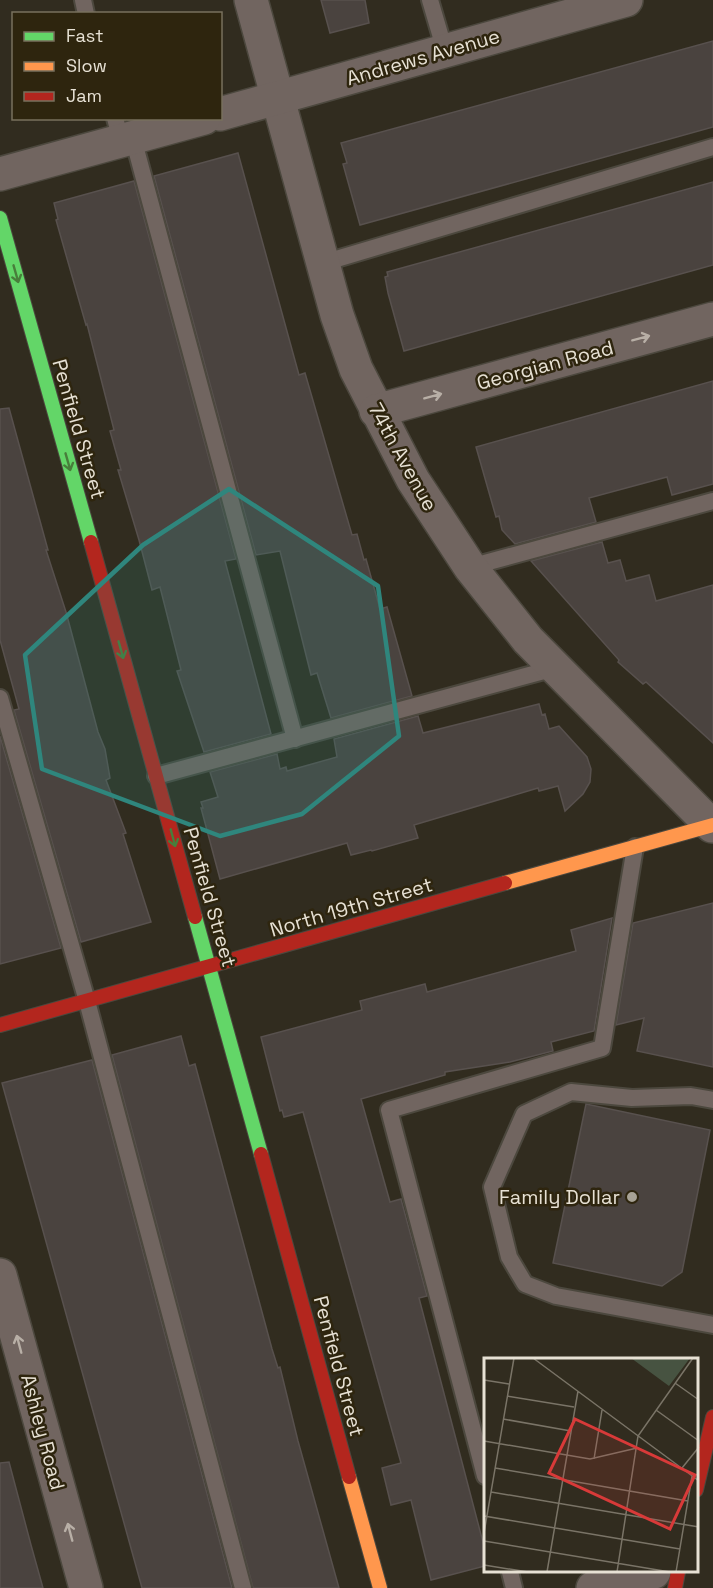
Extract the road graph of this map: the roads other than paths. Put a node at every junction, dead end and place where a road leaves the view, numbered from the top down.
1 (250, 0) edge
2 (430, 0) edge
3 (626, 0) edge
4 (560, 9) edge
5 (445, 51) junction
6 (278, 99) junction
7 (222, 113) edge
8 (192, 120) edge
9 (123, 132) edge
10 (713, 147) edge
11 (0, 174) edge
12 (0, 218) edge
13 (323, 263) junction
14 (713, 319) edge
15 (376, 411) junction
16 (713, 501) edge
17 (470, 567) junction
18 (555, 668) junction
19 (0, 698) edge
20 (295, 739) junction
21 (156, 776) junction
22 (713, 825) edge
23 (635, 847) junction
24 (209, 968) junction
25 (87, 1001) junction
26 (0, 1025) edge
27 (713, 1100) edge
28 (0, 1275) edge
29 (713, 1325) edge
30 (713, 1417) edge
31 (484, 1472) edge
32 (698, 1481) edge
33 (510, 1573) edge
34 (650, 1573) edge
35 (678, 1573) edge
36 (86, 1588) edge
37 (243, 1588) edge
38 (380, 1588) edge
39 (514, 1588) edge
40 (593, 1588) edge
41 (675, 1588) edge

1 - 6 street, 74th Avenue
2 - 5 lane
3 - 4 street, Andrews Avenue
4 - 5 street, Andrews Avenue
5 - 6 street, Andrews Avenue
6 - 7 street, Andrews Avenue
6 - 13 street, 74th Avenue
8 - 9 street
9 - 11 street
9 - 20 lane
10 - 13 lane
12 -> 21 main road, Penfield Street
13 - 15 street, 74th Avenue
15 -> 14 street, Georgian Road
15 - 17 street, 74th Avenue
16 - 17 lane
17 - 18 street, 74th Avenue
18 - 20 lane
18 - 22 street, 74th Avenue
19 - 25 lane
20 - 21 lane
21 -> 24 main road, Penfield Street
22 - 23 main road, North 19th Street
23 - 24 main road, North 19th Street
23 - 31 lane
24 - 25 main road, North 19th Street
24 - 38 main road, Penfield Street
25 - 26 main road, North 19th Street
25 - 37 lane
27 - 29 lane
36 -> 28 street, Ashley Road
30 - 32 main road
33 - 39 lane
34 - 40 street
35 - 41 main road

